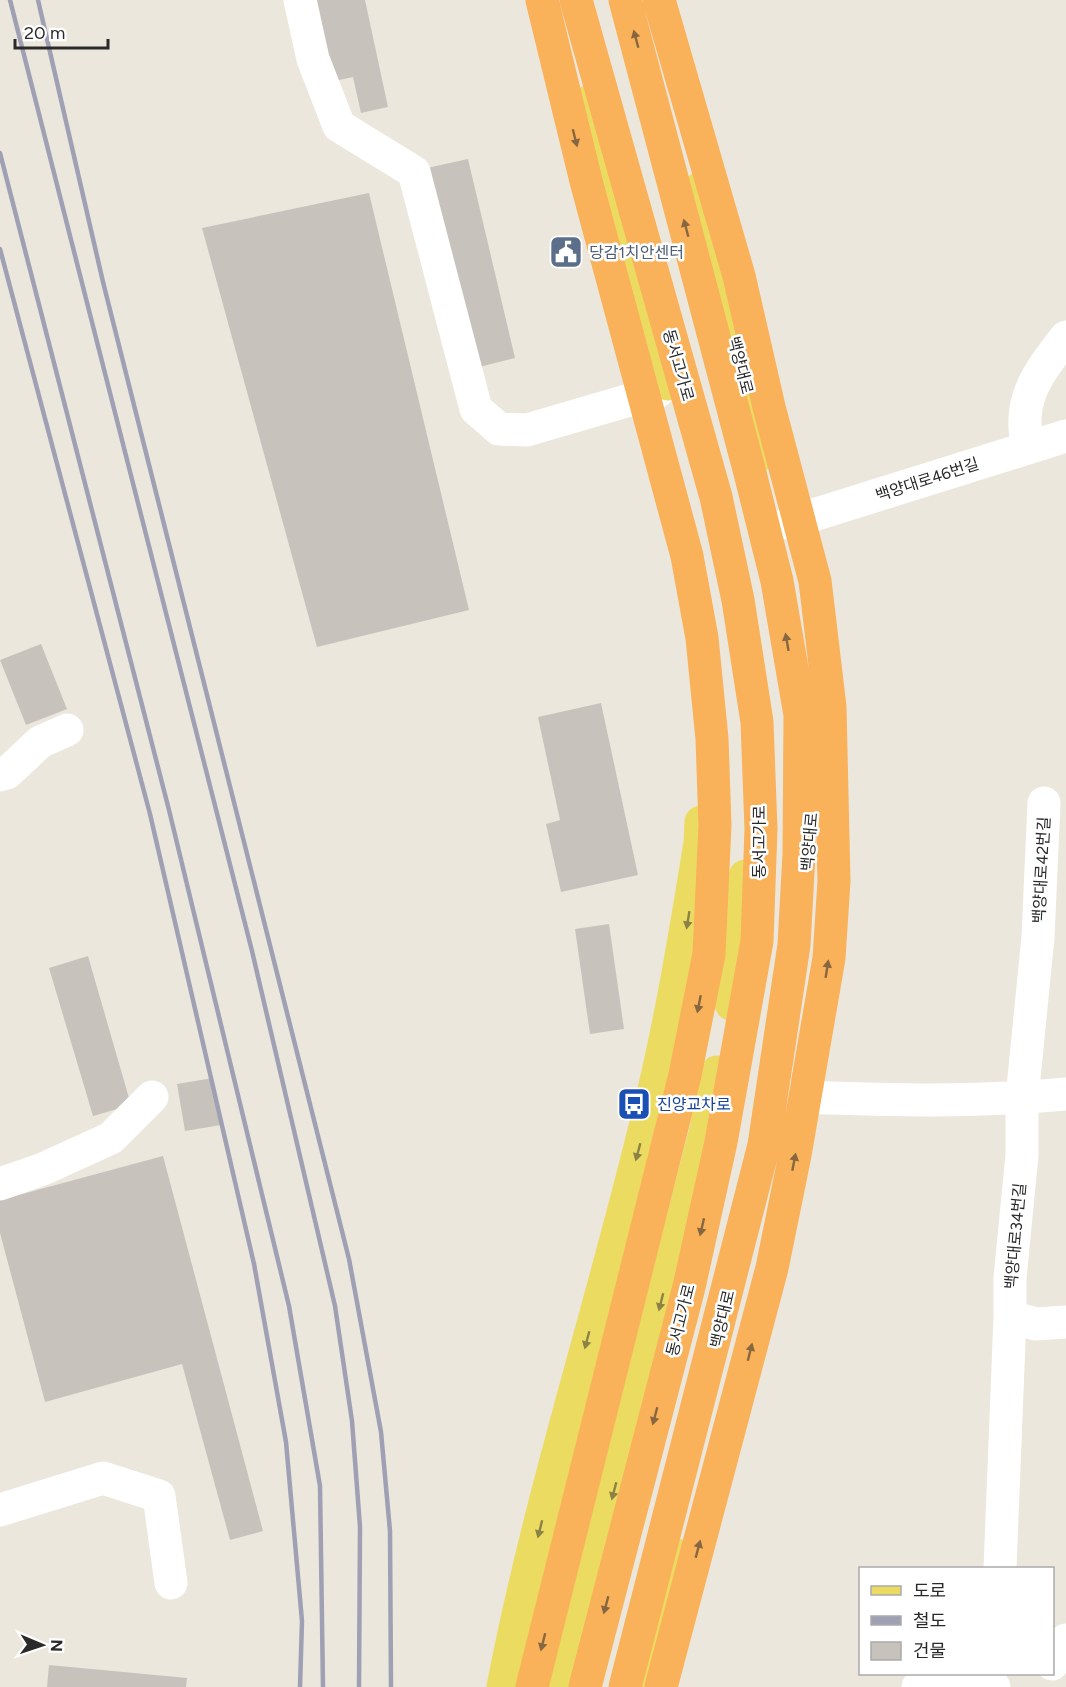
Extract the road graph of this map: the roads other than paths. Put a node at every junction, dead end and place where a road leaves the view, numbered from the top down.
1 (300, 0) edge
2 (626, 0) edge
3 (656, 0) edge
4 (561, 2) edge
5 (642, 300) junction
6 (1066, 337) edge
7 (657, 392) junction
8 (1066, 436) edge
9 (1028, 447) junction
10 (788, 523) junction
11 (67, 730) dead end
12 (0, 775) edge
13 (1044, 803) dead end
14 (1038, 937) joint
15 (1066, 1094) edge
16 (778, 1096) junction
17 (152, 1097) dead end
18 (1022, 1098) junction
19 (0, 1184) edge
20 (1010, 1317) junction
21 (1066, 1322) edge
22 (0, 1510) edge
23 (1000, 1567) edge
24 (171, 1583) dead end
25 (1066, 1640) edge
26 (1054, 1662) edge
27 (989, 1680) edge
28 (503, 1687) edge
29 (532, 1687) edge
30 (562, 1687) edge
31 (585, 1687) edge
32 (625, 1687) edge
33 (647, 1687) edge
34 (661, 1687) edge
35 (918, 1687) edge

1 - 7 street
32 -> 2 highway
3 - 10 main road, 백양대로
34 -> 3 highway
4 - 5 main road
4 -> 29 highway
4 -> 31 highway, 동서고가로
5 - 7 main road
5 -> 30 main road
6 - 9 street
7 -> 28 main road
8 - 9 street, 백양대로46번길
9 - 10 street, 백양대로46번길
10 - 16 main road, 백양대로
11 - 12 street
13 - 14 street, 백양대로42번길
14 - 18 street, 백양대로34번길
15 - 18 street
16 - 18 street
16 - 33 main road, 백양대로
17 - 19 street
18 - 20 street, 백양대로34번길
20 - 21 street
20 - 23 street, 백양대로34번길
22 - 24 street
25 - 26 street
27 - 35 street

